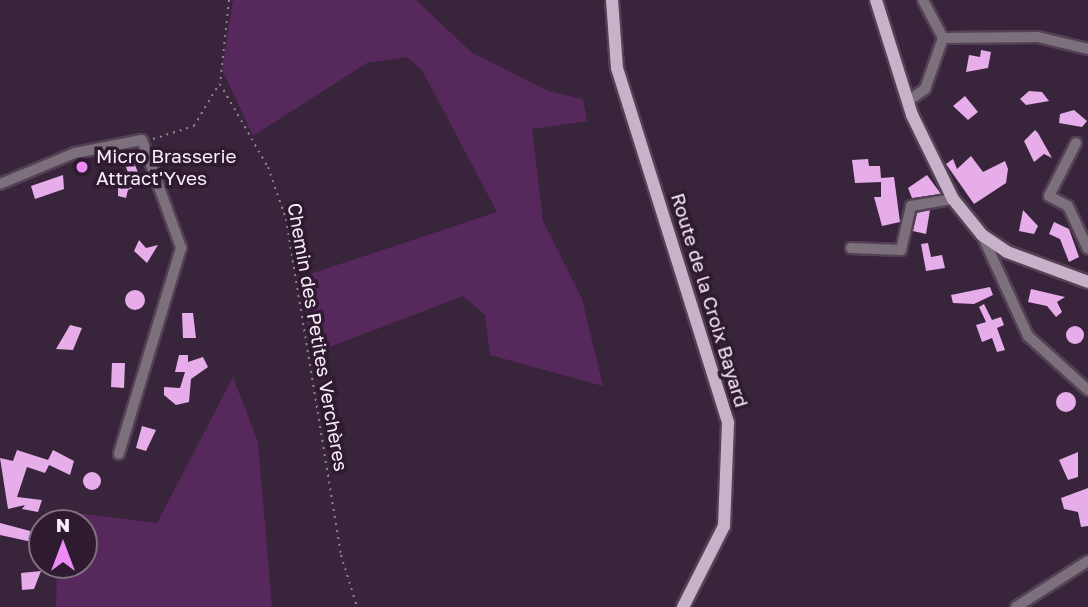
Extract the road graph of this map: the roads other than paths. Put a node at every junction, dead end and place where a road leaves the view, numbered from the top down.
1 (612, 0) edge
2 (876, 0) edge
3 (928, 2) edge
4 (943, 38) junction
5 (1088, 49) edge
6 (908, 101) junction
7 (1076, 143) dead end
8 (0, 184) edge
9 (953, 198) junction
10 (982, 235) junction
11 (851, 248) dead end
12 (1088, 248) edge
13 (1088, 282) edge
14 (1088, 390) edge
15 (119, 454) dead end
16 (1088, 561) edge
17 (683, 607) edge
18 (1016, 607) edge

1 - 17 main road, Route de la Croix Bayard
2 - 6 main road
3 - 4 street
4 - 5 street
4 - 6 street
6 - 9 main road
7 - 12 street
8 - 15 street
9 - 10 main road
9 - 11 street
10 - 13 main road
10 - 14 street
16 - 18 street

